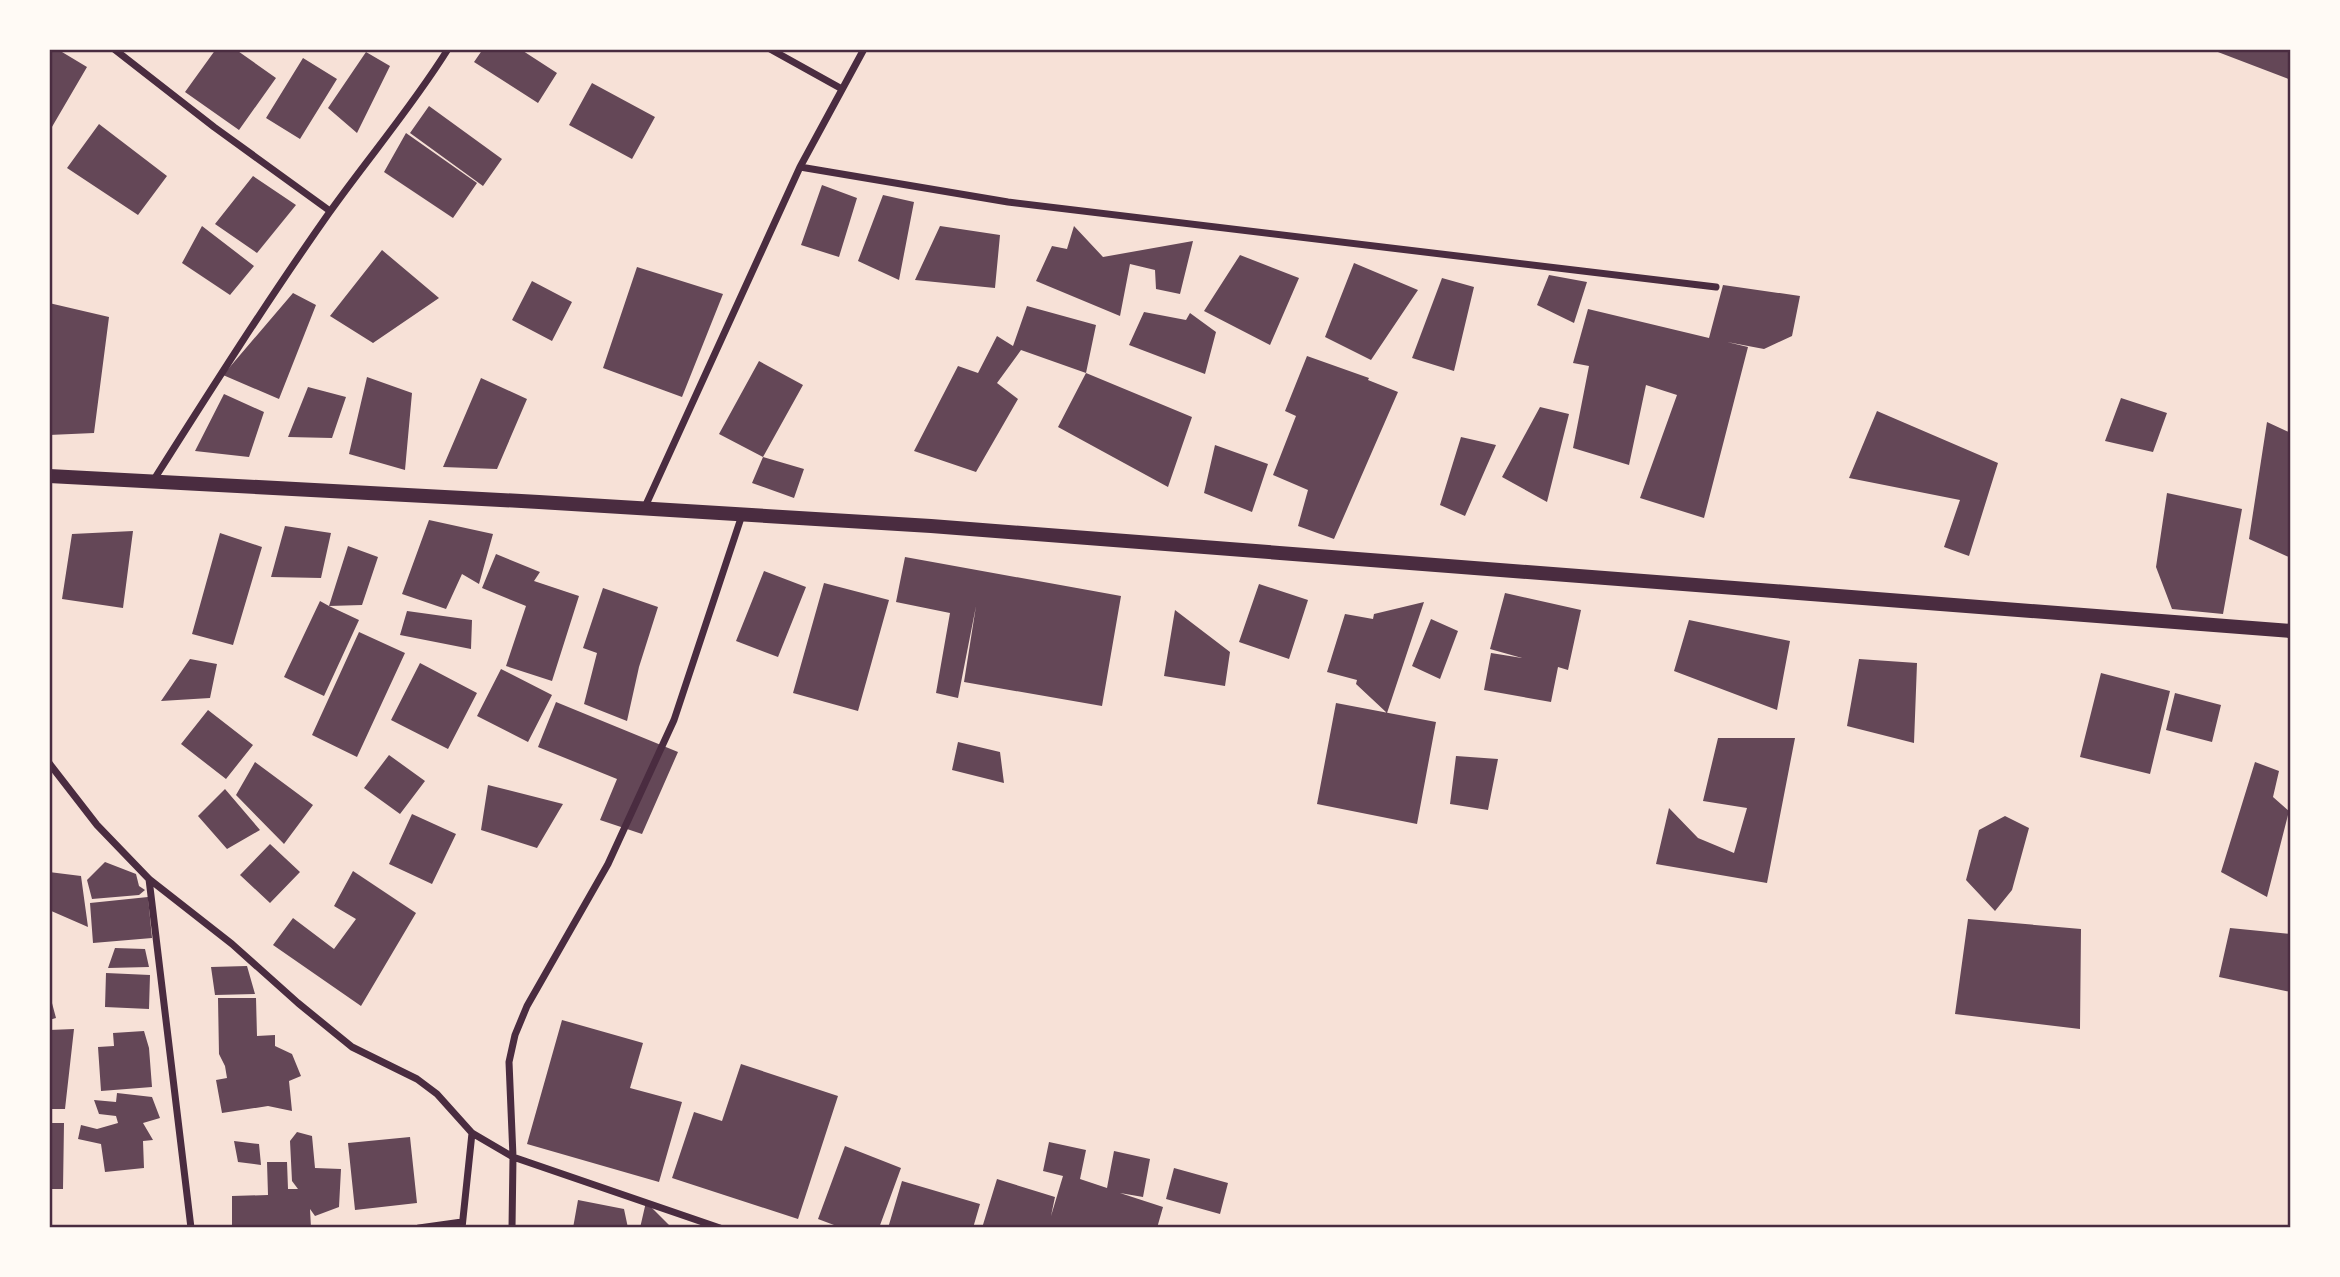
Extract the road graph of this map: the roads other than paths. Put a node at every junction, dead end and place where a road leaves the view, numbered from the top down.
1 (114, 49) edge
2 (448, 49) edge
3 (770, 49) edge
4 (864, 49) edge
5 (842, 89) junction
6 (800, 167) junction
7 (330, 211) junction
8 (1716, 287) dead end
9 (49, 476) edge
10 (152, 482) junction
11 (644, 510) junction
12 (741, 515) junction
13 (2291, 631) edge
14 (49, 763) edge
15 (149, 879) junction
16 (472, 1133) junction
17 (513, 1157) junction
18 (462, 1225) edge
19 (191, 1228) edge
20 (419, 1228) edge
21 (512, 1228) edge
22 (720, 1228) edge

1 - 7 street
2 - 7 street
3 - 5 street
4 - 5 street
5 - 6 street
6 - 8 street
6 - 11 street
7 - 10 street
9 - 10 main road
10 - 11 main road
11 - 12 main road
12 - 13 main road
12 - 17 street
14 - 15 street
15 - 16 street
15 - 19 street
16 - 17 street
16 - 18 street
17 - 21 street
17 - 22 street
18 - 20 street

